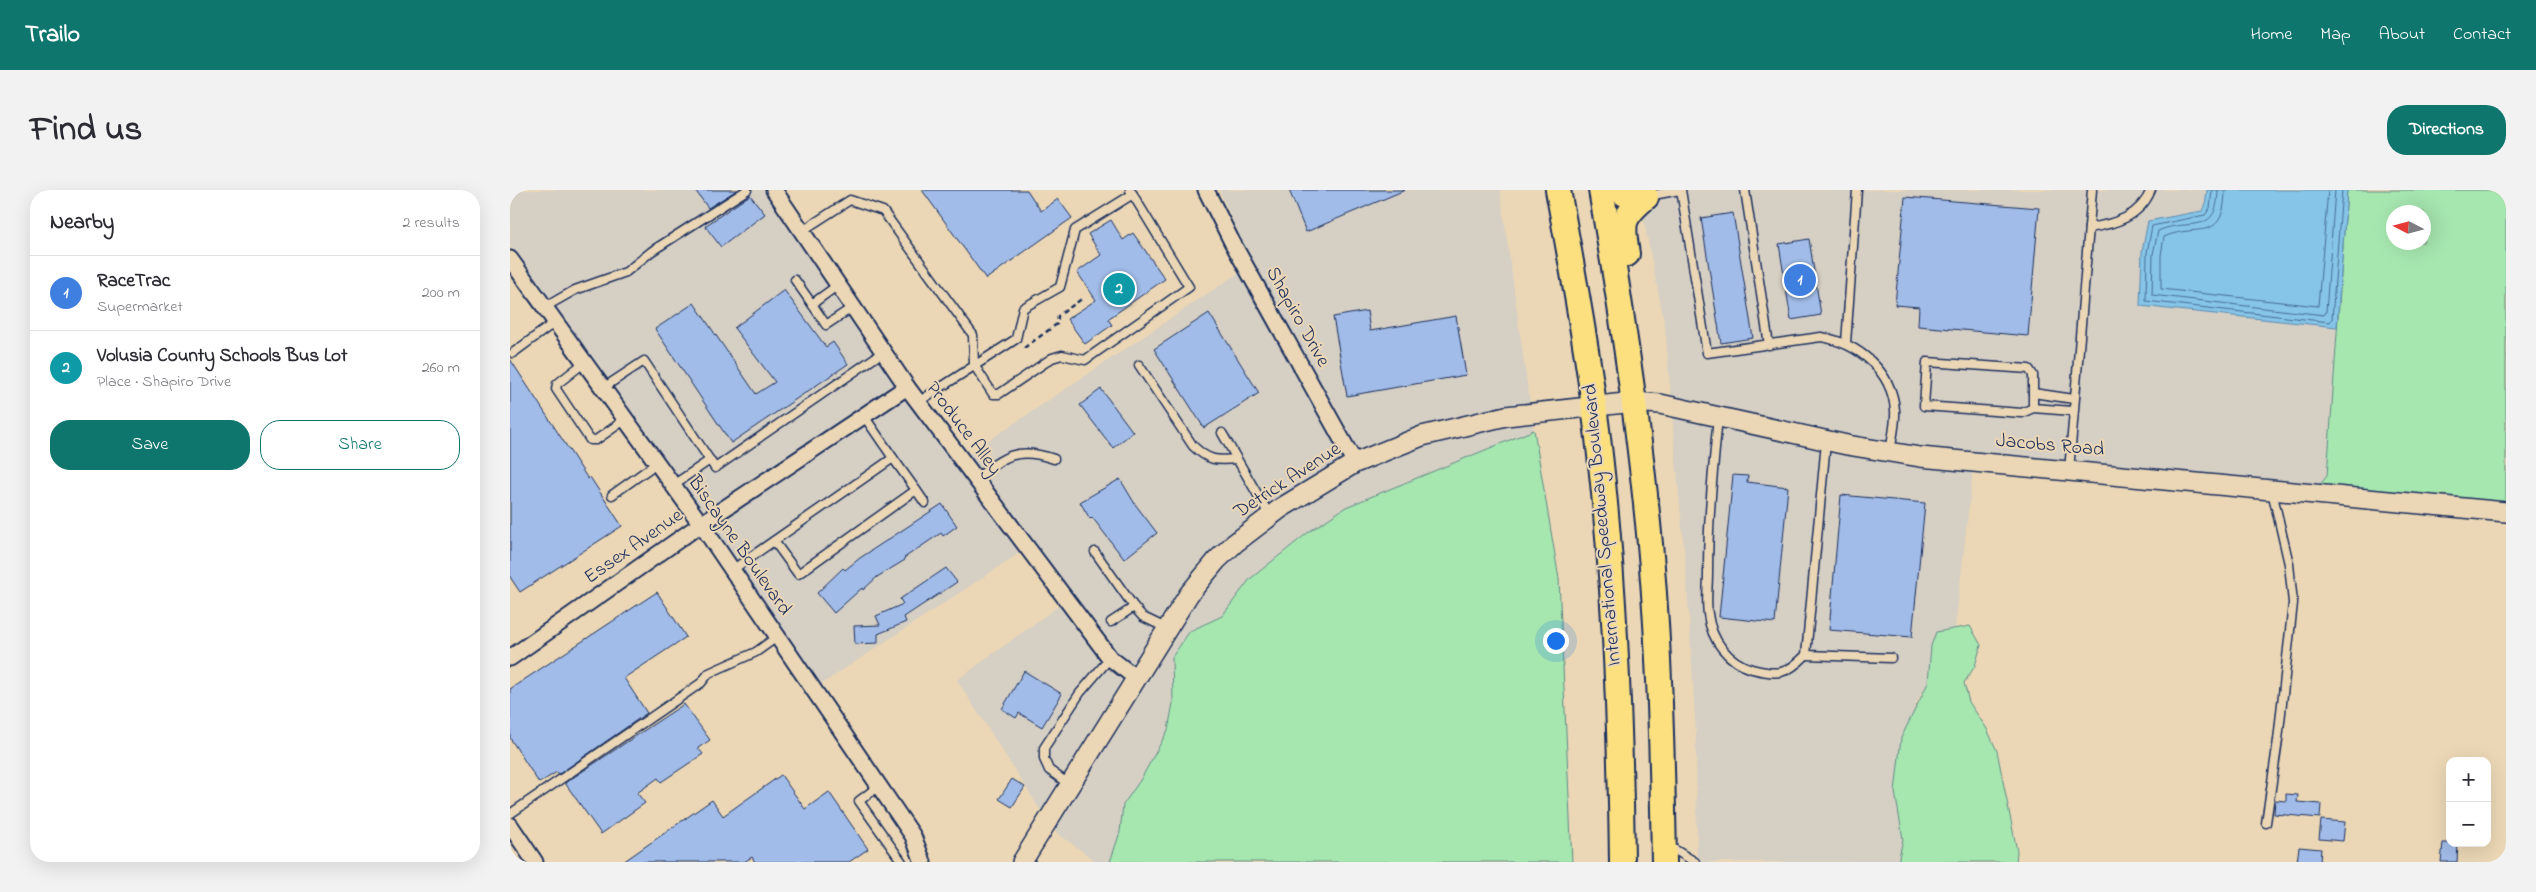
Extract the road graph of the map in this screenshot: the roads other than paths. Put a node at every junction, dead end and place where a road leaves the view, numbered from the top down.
1 (747, 190) edge
2 (774, 190) edge
3 (1206, 190) edge
4 (1558, 190) edge
5 (1601, 190) edge
6 (1619, 190) edge
7 (1681, 190) edge
8 (1745, 190) edge
9 (1857, 190) edge
10 (2092, 190) edge
11 (2151, 190) edge
12 (1131, 192) edge
13 (1646, 197) junction
14 (2089, 228) junction
15 (802, 231) junction
16 (510, 259) edge
17 (795, 280) dead end
18 (838, 285) junction
19 (812, 304) junction
20 (545, 307) junction
21 (853, 308) junction
22 (555, 322) junction
23 (1846, 343) junction
24 (1769, 345) junction
25 (883, 352) junction
26 (513, 353) dead end
27 (1628, 355) junction
28 (585, 362) junction
29 (974, 364) junction
30 (1139, 365) dead end
31 (907, 387) junction
32 (603, 388) junction
33 (2033, 393) junction
34 (2074, 399) junction
35 (918, 402) junction
36 (1634, 402) junction
37 (1594, 406) junction
38 (2033, 408) junction
39 (2073, 411) junction
40 (1718, 415) junction
41 (864, 416) junction
42 (626, 419) junction
43 (1222, 433) dead end
44 (1826, 440) junction
45 (1890, 452) junction
46 (892, 458) junction
47 (1054, 459) dead end
48 (1237, 459) junction
49 (710, 460) junction
50 (657, 463) junction
51 (1355, 463) junction
52 (2069, 471) junction
53 (976, 479) junction
54 (673, 485) junction
55 (916, 490) junction
56 (2272, 491) junction
57 (612, 496) dead end
58 (925, 503) dead end
59 (2506, 512) edge
60 (1270, 516) junction
61 (701, 524) junction
62 (774, 541) junction
63 (1095, 552) dead end
64 (732, 570) junction
65 (1134, 607) junction
66 (1111, 622) dead end
67 (1168, 629) junction
68 (777, 637) junction
69 (1806, 656) junction
70 (510, 658) edge
71 (1110, 658) junction
72 (1891, 658) dead end
73 (1136, 678) junction
74 (1071, 785) junction
75 (879, 786) junction
76 (510, 814) edge
77 (2266, 823) dead end
78 (510, 825) edge
79 (1664, 852) edge
80 (536, 862) edge
81 (902, 862) edge
82 (923, 862) edge
83 (1022, 862) edge
84 (1622, 862) edge
85 (1695, 862) edge

1 - 20 lane
2 - 15 street, Produce Alley
3 - 51 street, Shapiro Drive
4 - 37 main road, International Speedway Boulevard
5 - 27 main road, International Speedway Boulevard
6 - 13 main road
7 - 13 lane
7 - 24 lane
8 - 24 lane
9 - 23 lane
10 - 14 lane
11 - 14 lane
12 - 29 lane
12 - 29 lane
13 - 27 main road
14 - 34 lane
15 - 18 street, Produce Alley
15 - 29 lane
16 - 20 street, Biscayne Boulevard
17 - 19 lane
18 - 19 lane
18 - 21 street, Produce Alley
19 - 21 lane
20 - 22 street, Biscayne Boulevard
21 - 25 street, Produce Alley
22 - 26 lane
22 - 28 street, Biscayne Boulevard
23 - 24 lane
23 - 45 lane
25 - 31 street, Produce Alley
25 - 49 lane
27 - 36 main road, International Speedway Boulevard
28 - 32 street, Biscayne Boulevard
28 - 42 lane
29 - 35 lane
30 - 48 lane
31 - 35 street, Produce Alley
31 - 41 street, Essex Avenue
32 - 42 street, Biscayne Boulevard
32 - 49 lane
33 - 34 lane
33 - 38 lane
33 - 38 lane
34 - 39 lane
35 - 53 street, Produce Alley
36 - 37 street, Jacobs Road
36 - 40 street, Jacobs Road
36 - 79 main road, International Speedway Boulevard
37 - 51 street, Detrick Avenue
37 - 84 main road, International Speedway Boulevard
38 - 39 lane
39 - 52 lane
40 - 44 street, Jacobs Road
40 - 69 lane
41 - 46 lane
41 - 61 street, Essex Avenue
42 - 50 street, Biscayne Boulevard
43 - 48 lane
44 - 45 street, Jacobs Road
44 - 69 lane
45 - 52 street, Jacobs Road
46 - 55 lane
46 - 62 lane
47 - 53 lane
48 - 60 lane
49 - 54 lane
50 - 54 street, Biscayne Boulevard
50 - 57 lane
51 - 60 street, Detrick Avenue
52 - 56 street, Jacobs Road
53 - 71 street, Produce Alley
54 - 61 street, Biscayne Boulevard
55 - 58 lane
55 - 62 lane
56 - 59 street, Jacobs Road
56 - 77 lane
60 - 67 street, Detrick Avenue
61 - 64 street, Biscayne Boulevard
61 - 70 street, Essex Avenue
62 - 64 lane
63 - 65 lane
64 - 68 street, Biscayne Boulevard
65 - 66 lane
65 - 67 lane
67 - 73 street, Detrick Avenue
68 - 75 street, Biscayne Boulevard
68 - 76 lane
69 - 72 lane
71 - 73 street, Produce Alley
71 - 74 lane
73 - 74 street, Detrick Avenue
74 - 83 street, Detrick Avenue
75 - 81 lane
75 - 82 street, Biscayne Boulevard
78 - 80 street
79 - 85 lane

